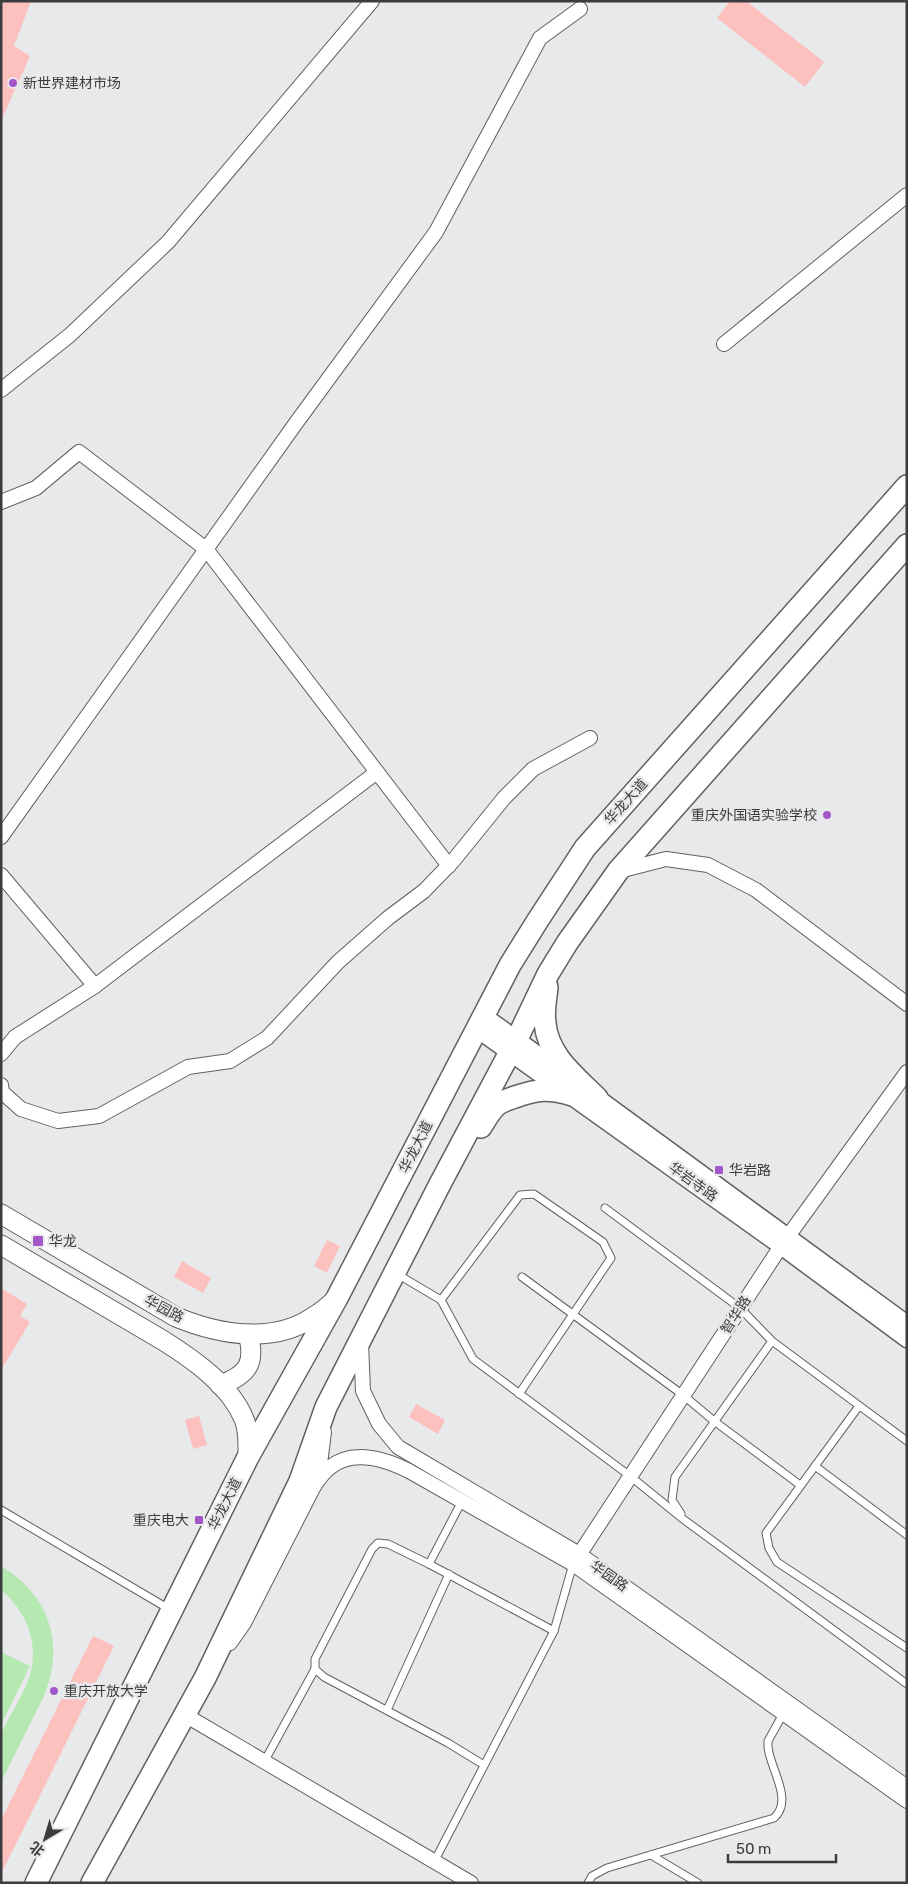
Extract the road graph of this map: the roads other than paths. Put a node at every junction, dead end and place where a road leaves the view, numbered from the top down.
1 (372, 1) edge
2 (580, 9) dead end
3 (907, 195) edge
4 (724, 344) dead end
5 (1, 390) edge
6 (907, 486) edge
7 (1, 502) edge
8 (907, 545) edge
9 (206, 549) junction
10 (590, 738) dead end
11 (377, 772) junction
12 (1, 837) edge
13 (448, 866) junction
14 (618, 871) junction
15 (1, 875) edge
16 (548, 974) junction
17 (95, 986) junction
18 (907, 1004) edge
19 (480, 1022) junction
20 (513, 1046) junction
21 (1, 1054) edge
22 (907, 1072) edge
23 (1, 1085) edge
24 (572, 1095) junction
25 (598, 1098) junction
26 (440, 1184) junction
27 (604, 1208) dead end
28 (1, 1214) edge
29 (784, 1241) junction
30 (1, 1246) edge
31 (395, 1273) junction
32 (522, 1277) dead end
33 (337, 1298) junction
34 (441, 1300) junction
35 (740, 1308) junction
36 (572, 1314) junction
37 (907, 1324) edge
38 (248, 1334) junction
39 (907, 1339) edge
40 (361, 1340) junction
41 (772, 1341) junction
42 (220, 1385) junction
43 (520, 1394) junction
44 (683, 1395) junction
45 (859, 1406) junction
46 (326, 1407) junction
47 (714, 1421) junction
48 (907, 1441) edge
49 (248, 1457) junction
50 (814, 1466) junction
51 (630, 1476) junction
52 (800, 1485) junction
53 (314, 1486) junction
54 (465, 1495) junction
55 (1, 1510) edge
56 (683, 1519) junction
57 (907, 1535) edge
58 (576, 1559) junction
59 (430, 1564) junction
60 (449, 1574) junction
61 (171, 1611) junction
62 (554, 1631) junction
63 (907, 1648) edge
64 (315, 1669) junction
65 (204, 1678) junction
66 (907, 1684) edge
67 (387, 1710) junction
68 (783, 1714) junction
69 (185, 1715) junction
70 (264, 1762) junction
71 (484, 1765) junction
72 (907, 1787) edge
73 (907, 1801) edge
74 (651, 1855) junction
75 (434, 1862) junction
76 (36, 1883) edge
77 (92, 1883) edge
78 (471, 1883) edge
79 (588, 1883) edge
80 (698, 1883) edge

1 - 5 street
2 - 9 street
3 - 4 street
6 - 19 main road, 华龙大道
7 - 9 street
8 - 14 main road
9 - 11 street
9 - 12 street
10 - 13 street
11 - 13 street
11 - 17 street
13 - 23 street
14 - 16 main road
14 - 18 street
15 - 17 street
16 - 20 main road
16 - 25 main road
17 - 21 street
19 - 20 street, 华岩寺路
19 - 33 main road, 华龙大道
20 - 24 street, 华岩寺路
20 - 25 street, 华岩寺路
20 - 26 main road
22 - 29 street, 智华路
24 - 26 main road
24 - 29 street, 华岩寺路
25 - 29 street, 华岩寺路
26 - 31 main road
27 - 35 lane
28 - 38 main road, 华园路
29 - 35 street, 智华路
29 - 37 street, 华岩寺路
29 - 39 street, 华岩寺路
30 - 42 main road, 华园路
31 - 34 lane
31 - 40 main road
32 - 36 lane
33 - 38 main road, 华园路
33 - 49 main road, 华龙大道
34 - 36 lane
34 - 43 lane
35 - 41 lane
35 - 44 street, 智华路
36 - 43 lane
36 - 44 lane
38 - 42 main road
40 - 46 main road
40 - 54 street, 华园路
41 - 45 lane
41 - 47 lane
42 - 49 main road, 华园路
43 - 51 lane
44 - 47 lane
44 - 51 street, 智华路
45 - 48 lane
45 - 50 lane
46 - 53 street
46 - 65 main road
47 - 52 lane
47 - 56 lane
49 - 61 main road, 华龙大道
50 - 52 lane
50 - 57 lane
51 - 56 lane
51 - 58 street, 智华路
52 - 63 lane
53 - 54 street, 华园路
53 - 65 street
54 - 58 street, 华园路
54 - 59 lane
55 - 61 lane
56 - 66 lane
58 - 62 lane
58 - 68 street, 华园路
58 - 72 street, 华园路
59 - 60 lane
59 - 64 lane
60 - 62 lane
60 - 67 lane
61 - 76 main road, 华龙大道
62 - 71 lane
64 - 67 lane
64 - 70 lane
65 - 69 main road
67 - 71 lane
68 - 73 street, 华园路
68 - 74 lane
69 - 70 street
69 - 77 main road
70 - 75 street
71 - 75 lane
74 - 79 lane
74 - 80 lane
75 - 78 street

